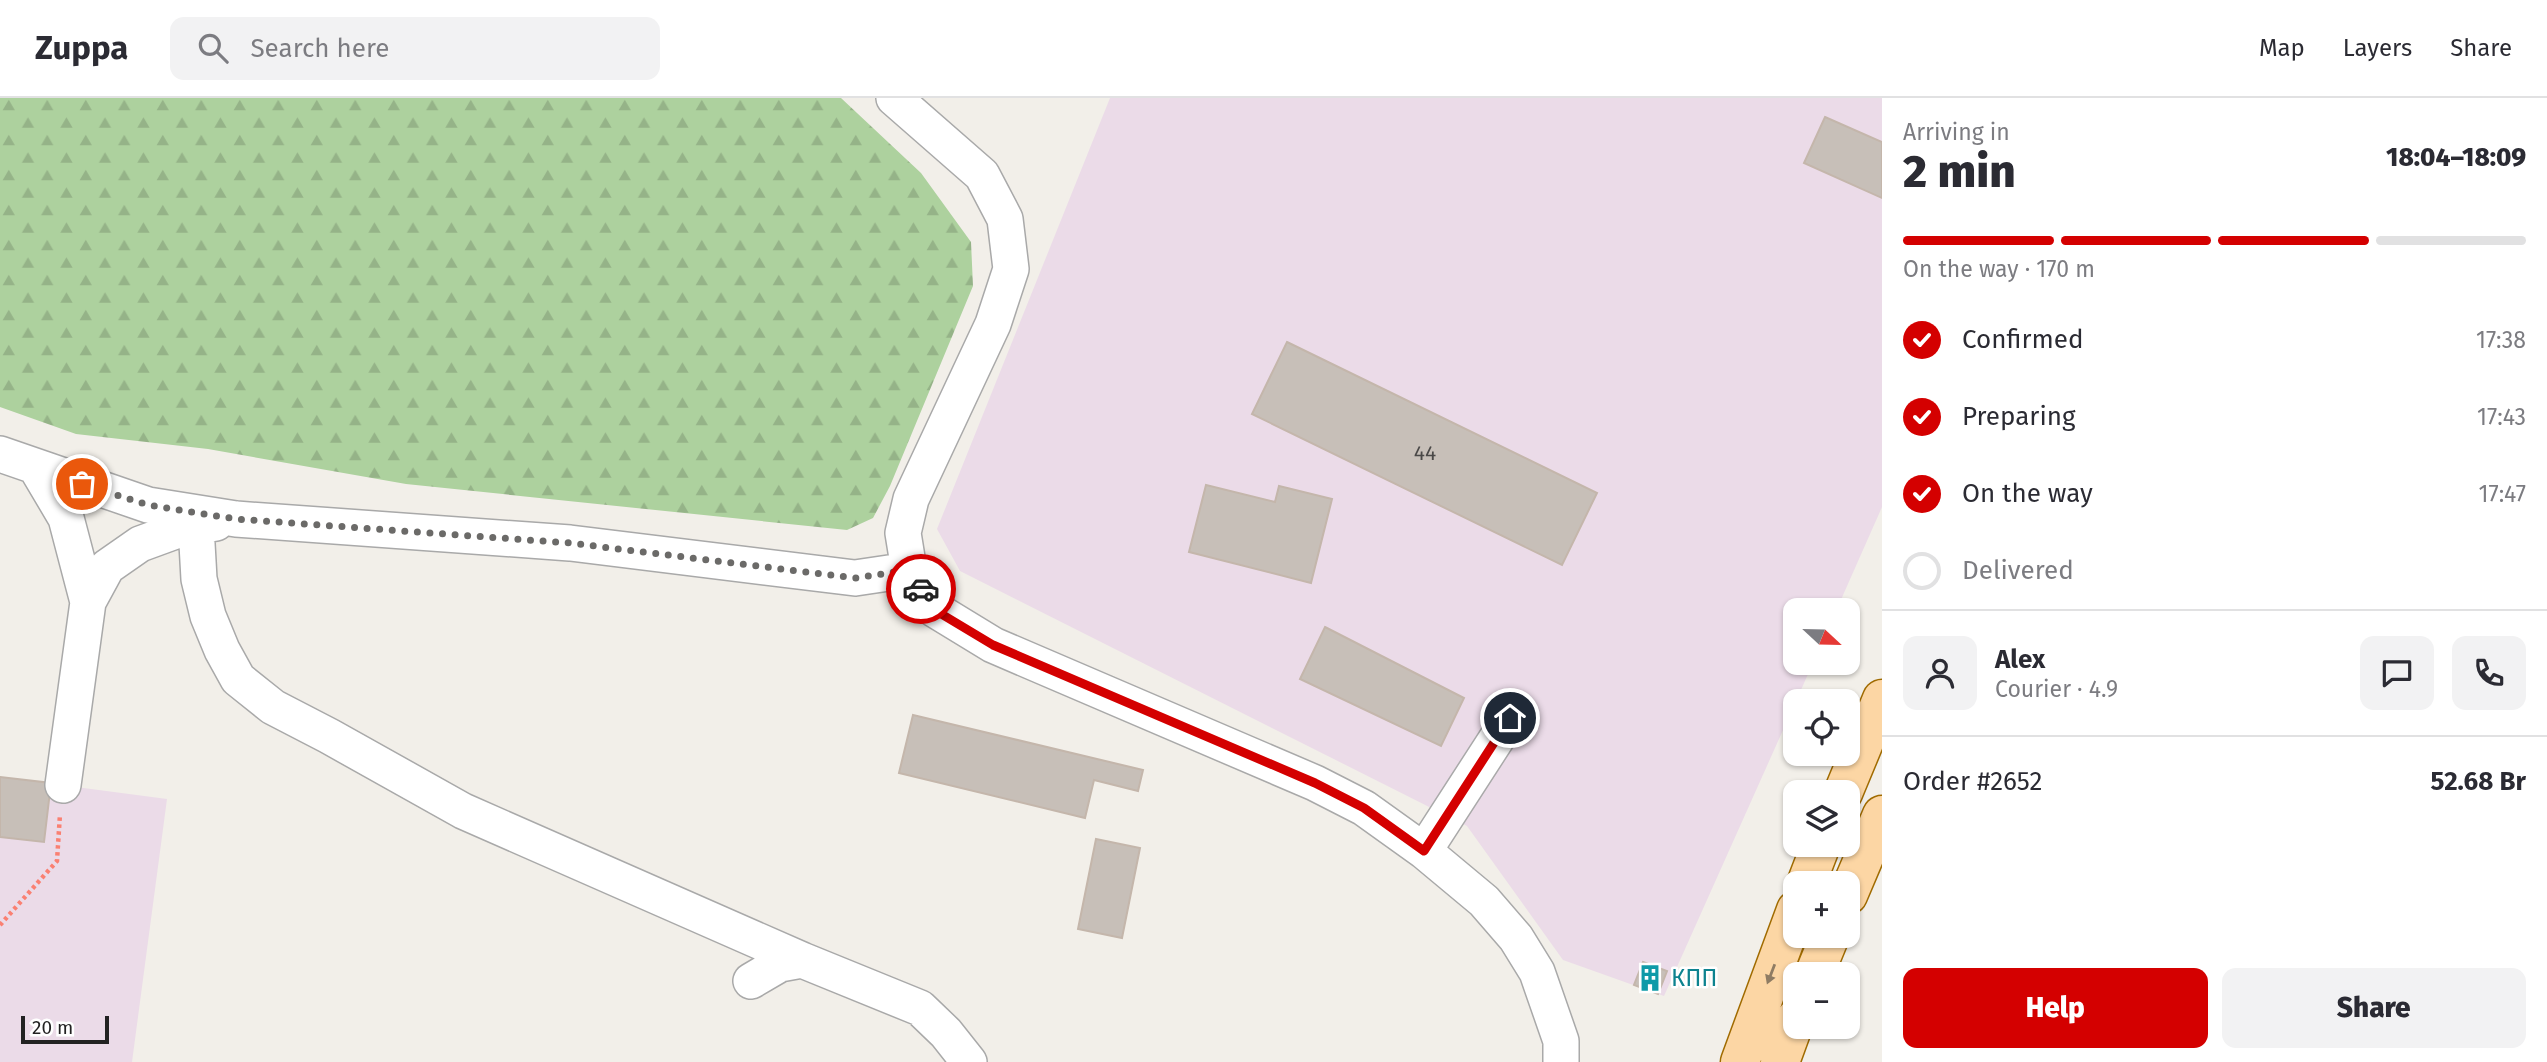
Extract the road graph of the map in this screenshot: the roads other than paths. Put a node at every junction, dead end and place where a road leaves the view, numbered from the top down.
1 (894, 98) edge
2 (0, 454) edge
3 (37, 469) junction
4 (236, 519) junction
5 (196, 526) junction
6 (909, 570) junction
7 (88, 602) junction
8 (1882, 699) edge
9 (1510, 718) dead end
10 (1848, 780) edge
11 (62, 785) road end
12 (1882, 816) edge
13 (1424, 851) junction
14 (1858, 871) edge
15 (1783, 945) edge
16 (802, 960) junction
17 (751, 981) dead end
18 (1788, 1039) edge
19 (968, 1062) edge
20 (1561, 1062) edge
21 (1740, 1062) edge
22 (1780, 1062) edge

1 - 6 lane
2 - 3 lane
3 - 4 lane
3 - 7 lane
4 - 5 lane
4 - 6 lane
5 - 7 lane
5 - 16 lane
6 - 13 lane
7 - 11 lane
8 - 10 main road
9 - 13 lane
12 - 14 main road
13 - 20 lane
15 -> 21 main road
16 - 17 lane
16 - 19 lane
18 - 22 main road

